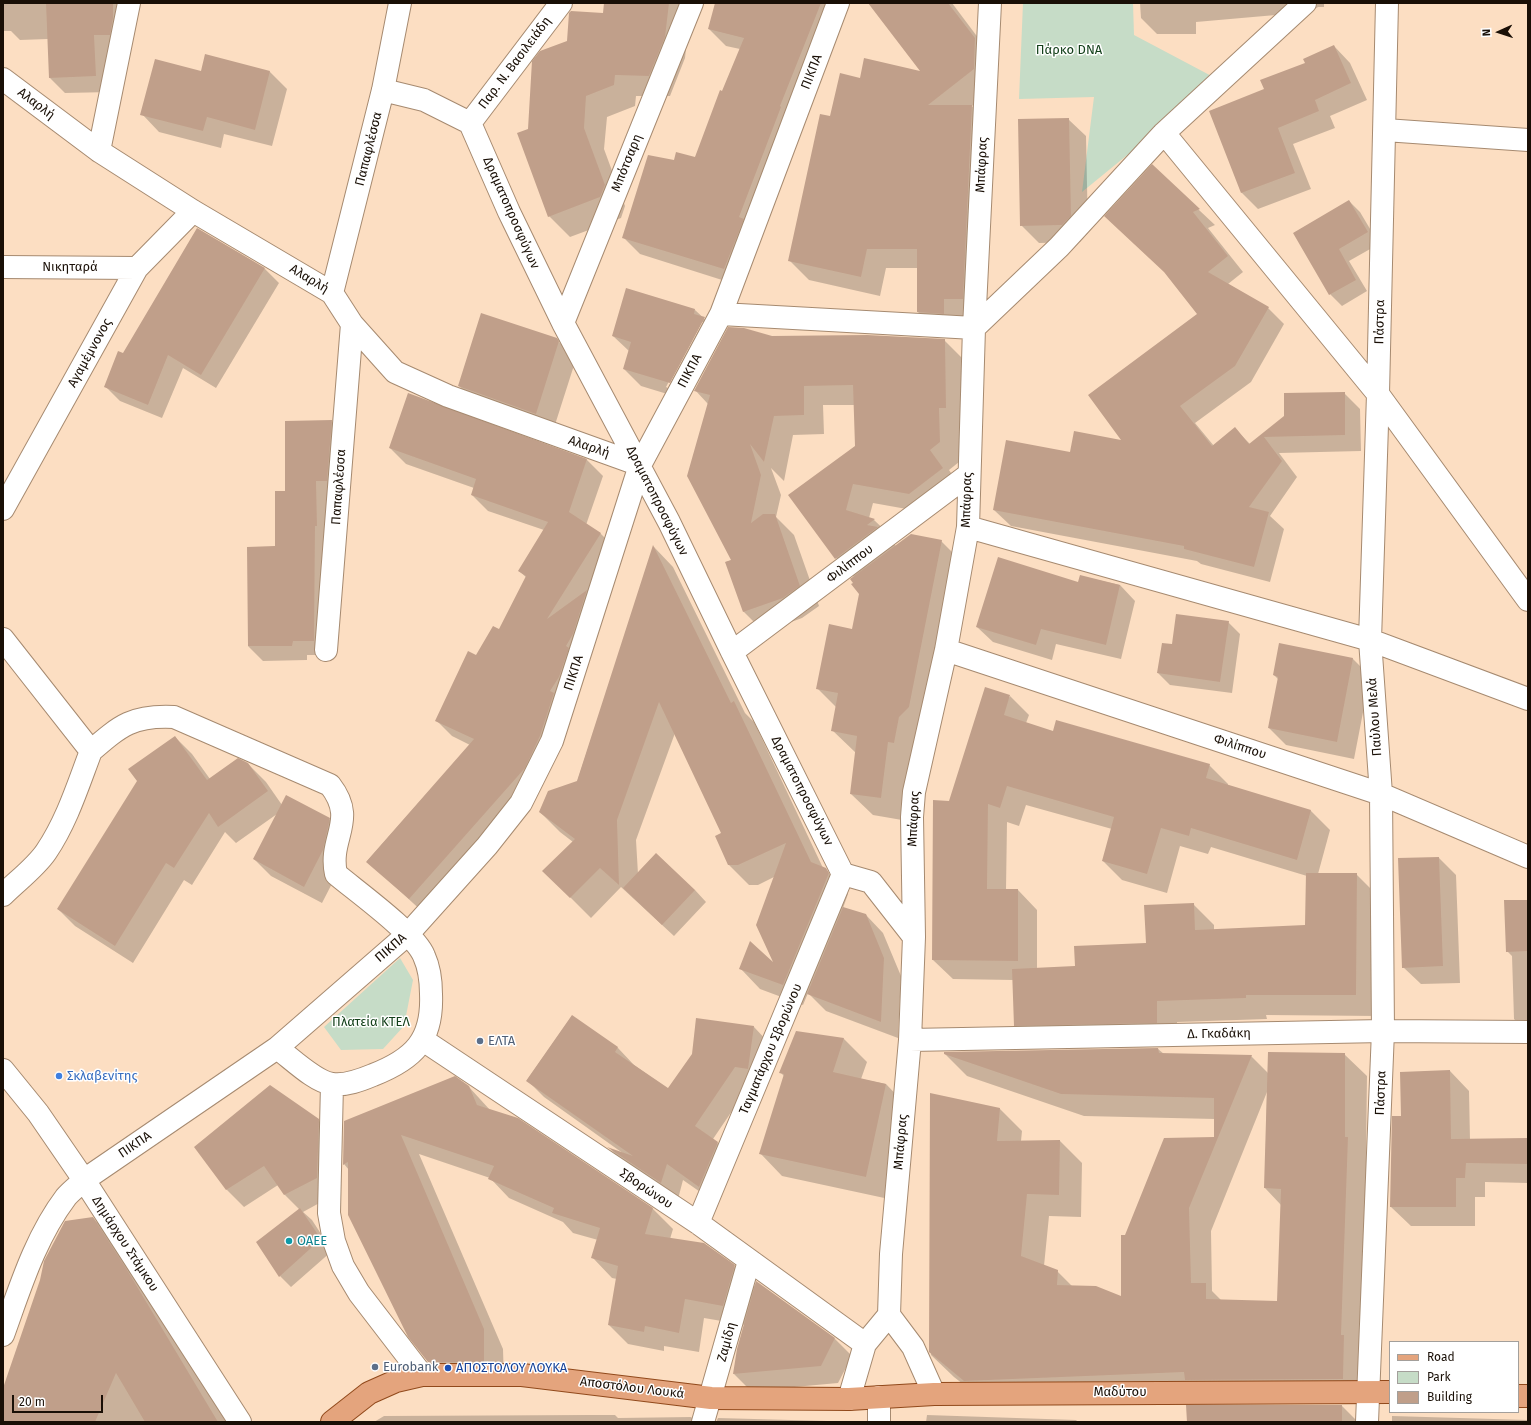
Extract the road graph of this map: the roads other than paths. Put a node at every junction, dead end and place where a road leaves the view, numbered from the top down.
1 (128, 3) edge
2 (400, 3) edge
3 (561, 3) edge
4 (692, 3) edge
5 (838, 3) edge
6 (990, 3) edge
7 (1305, 3) edge
8 (1387, 3) edge
9 (3, 79) edge
10 (383, 90) junction
11 (470, 123) junction
12 (1385, 130) junction
13 (1164, 133) junction
14 (1528, 140) edge
15 (99, 150) junction
16 (193, 211) junction
17 (3, 267) edge
18 (137, 268) junction
19 (332, 293) junction
20 (721, 314) junction
21 (563, 323) junction
22 (352, 324) junction
23 (974, 328) junction
24 (1378, 394) junction
25 (640, 465) junction
26 (968, 476) junction
27 (3, 509) edge
28 (968, 527) junction
29 (1528, 600) edge
30 (3, 639) edge
31 (1370, 640) junction
32 (326, 650) dead end
33 (946, 650) junction
34 (732, 652) junction
35 (1528, 699) edge
36 (91, 751) junction
37 (1381, 794) junction
38 (1528, 857) edge
39 (843, 874) junction
40 (3, 895) edge
41 (408, 934) junction
42 (914, 938) junction
43 (1383, 1032) junction
44 (1528, 1032) edge
45 (423, 1040) junction
46 (910, 1040) junction
47 (277, 1048) junction
48 (3, 1070) edge
49 (332, 1084) junction
50 (84, 1180) junction
51 (698, 1224) junction
52 (749, 1262) junction
53 (889, 1315) junction
54 (3, 1335) edge
55 (865, 1344) junction
56 (422, 1375) junction
57 (1369, 1391) junction
58 (1389, 1392) edge
59 (934, 1394) junction
60 (879, 1397) junction
61 (711, 1398) junction
62 (849, 1398) junction
63 (240, 1422) edge
64 (332, 1422) edge
65 (703, 1422) edge
66 (879, 1422) edge
67 (1367, 1422) edge

1 - 15 street
2 - 10 street, Παπαφλέσσα
3 - 11 street, Παρ. Ν. Βασιλειάδη
4 - 21 street, Μπότσαρη
5 - 20 street, ΠΙΚΠΑ
6 - 23 street, Μπάφρας
7 - 13 street
8 - 12 street, Πάστρα
9 - 15 street, Αλαρλή
10 - 11 street
10 - 19 street, Παπαφλέσσα
11 - 21 street, Δραματοπροσφύγων
12 - 14 street
12 - 24 street, Πάστρα
13 - 23 street
13 - 24 street
15 - 16 street, Αλαρλή
16 - 18 street, Αγαμέμνονος
16 - 19 street, Αλαρλή
17 - 18 street, Νικηταρά
18 - 27 street, Αγαμέμνονος
19 - 22 street, Αλαρλή
20 - 23 street
20 - 25 street, ΠΙΚΠΑ
21 - 25 street, Δραματοπροσφύγων
22 - 25 street, Αλαρλή
22 - 32 street, Παπαφλέσσα
23 - 26 street, Μπάφρας
24 - 29 street
24 - 31 street, Πάστρα
25 - 34 street, Δραματοπροσφύγων
25 - 41 street, ΠΙΚΠΑ
26 - 28 street, Μπάφρας
26 - 34 street, Φιλίππου
28 - 31 street
28 - 33 street, Μπάφρας
30 - 36 street
31 - 35 street
31 - 37 street, Παύλου Μελά
33 - 37 street, Φιλίππου
33 - 42 street, Μπάφρας
34 - 39 street, Δραματοπροσφύγων
36 - 40 street
36 - 41 street
37 - 38 street, Φιλίππου
37 - 43 street, Πάστρα
39 - 42 street
39 - 51 street, Ταγματάρχου Σβορώνου
41 - 45 street
41 - 47 street, ΠΙΚΠΑ
42 - 46 street, Μπάφρας
43 - 44 street, Δ. Γκαδάκη
43 - 46 street, Δ. Γκαδάκη
43 - 57 street, Πάστρα
45 - 49 street
45 - 51 street, Σβορώνου
46 - 53 street, Μπάφρας
47 - 49 street
47 - 50 street, ΠΙΚΠΑ
48 - 50 street, Δημάρχου Στάμκου
49 - 56 street
50 - 54 street, ΠΙΚΠΑ
50 - 63 street, Δημάρχου Στάμκου
51 - 52 street, Σβορώνου
52 - 55 street, Σβορώνου
52 - 61 street, Ζαμίδη
53 - 55 street
53 - 59 street
55 - 62 street
56 - 61 main road, Αποστόλου Λουκά
56 - 64 main road, Αποστόλου Λουκά
57 - 58 main road, Μαδύτου
57 - 59 main road, Μαδύτου
57 - 67 street
59 - 60 main road, Μαδύτου
60 - 62 main road, Μαδύτου
60 - 66 street
61 - 62 main road, Αποστόλου Λουκά
61 - 65 street, Ζαμίδη

